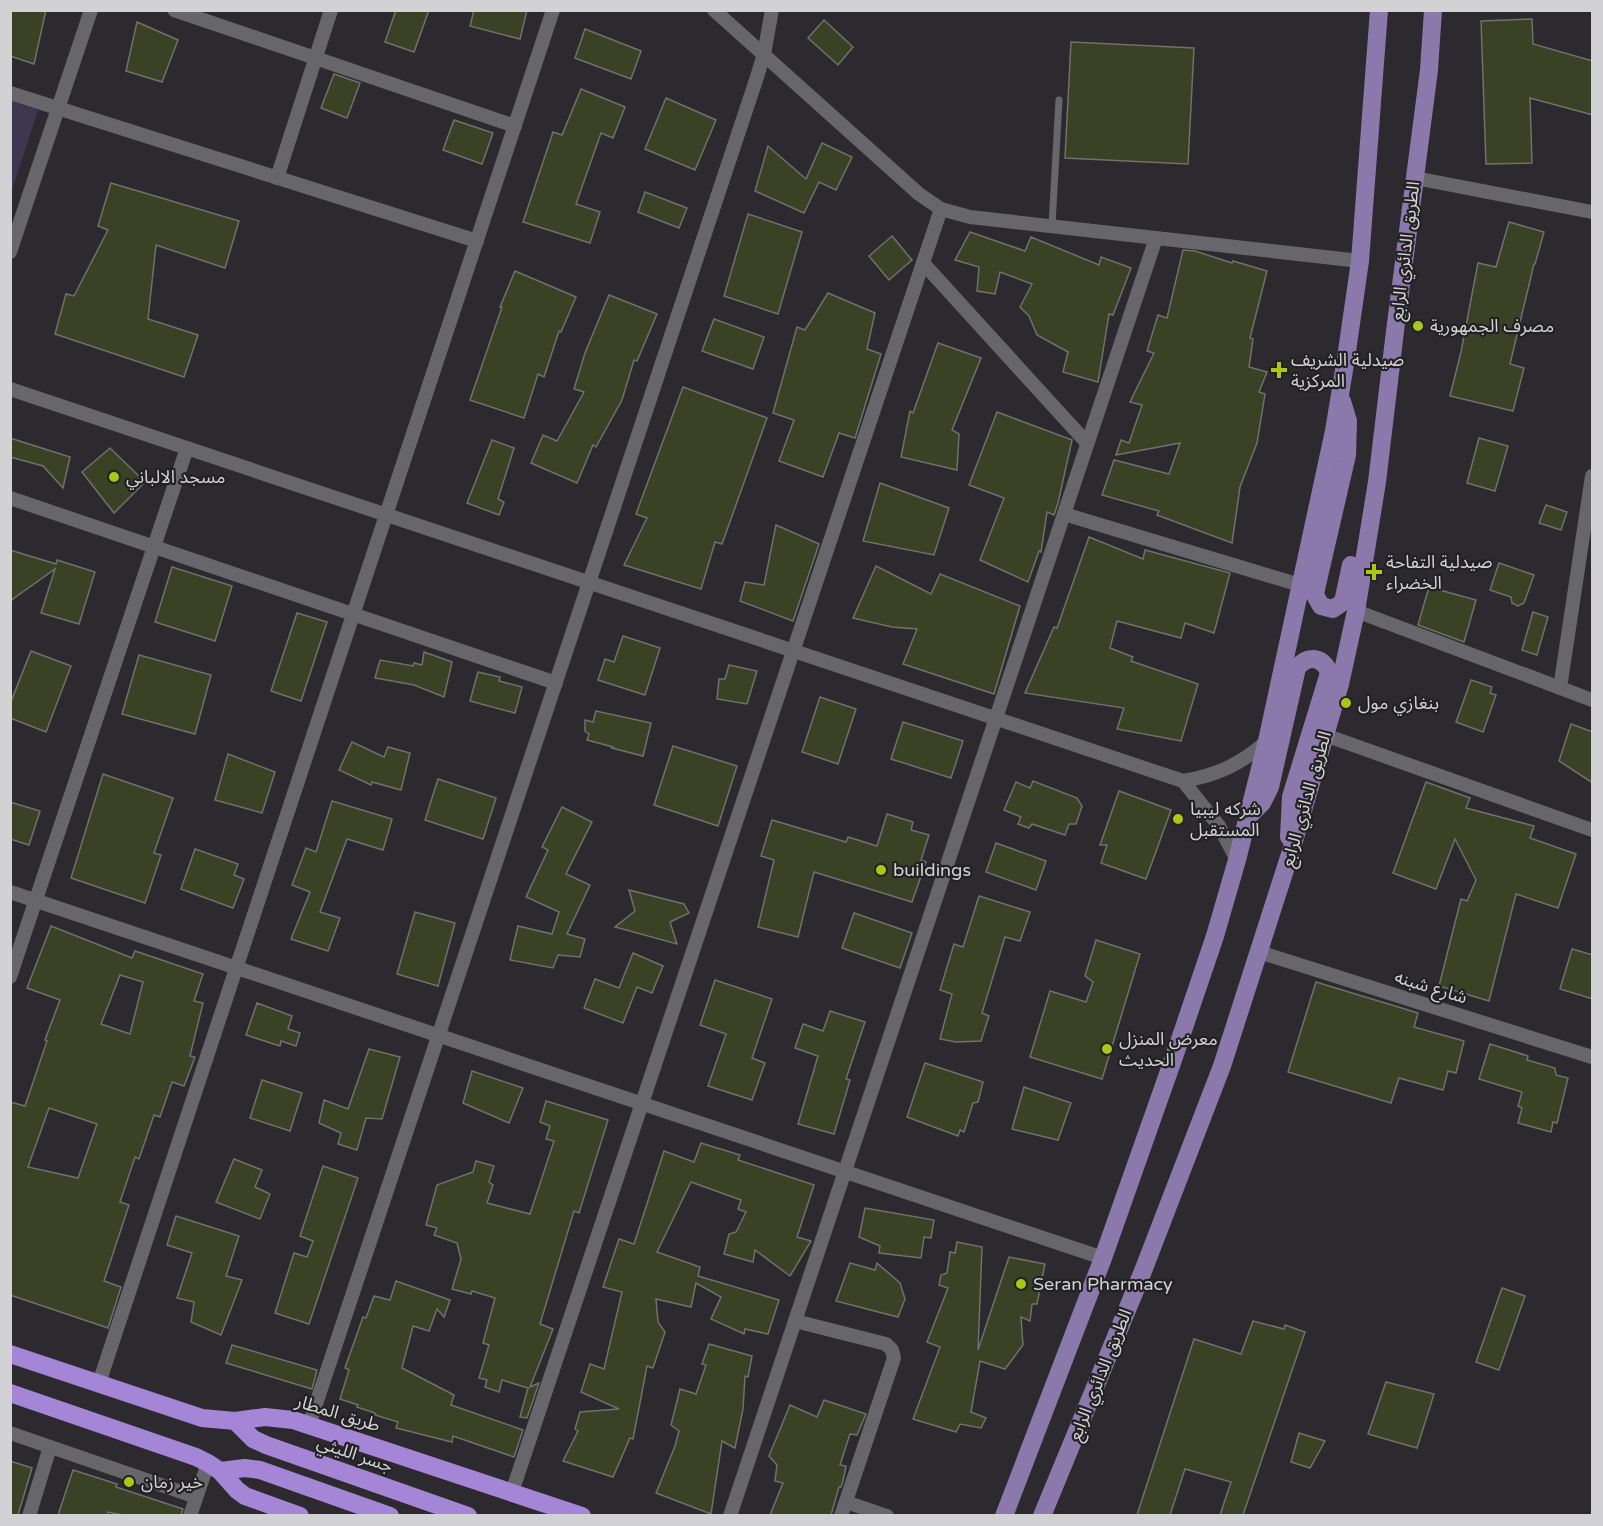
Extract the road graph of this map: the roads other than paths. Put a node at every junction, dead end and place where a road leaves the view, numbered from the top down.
1 (91, 10) edge
2 (174, 10) edge
3 (331, 10) edge
4 (553, 10) edge
5 (714, 10) edge
6 (772, 10) edge
7 (1379, 10) edge
8 (1432, 10) edge
9 (764, 54) junction
10 (315, 58) junction
11 (10, 93) edge
12 (1059, 100) dead end
13 (58, 109) junction
14 (515, 126) junction
15 (277, 178) junction
16 (1414, 178) junction
17 (941, 209) junction
18 (1593, 212) edge
19 (1052, 225) junction
20 (1156, 238) junction
21 (477, 241) junction
22 (10, 252) edge
23 (1360, 261) junction
24 (923, 263) junction
25 (10, 389) edge
26 (1341, 393) junction
27 (1087, 443) junction
28 (187, 448) junction
29 (1593, 476) edge
30 (1376, 493) junction
31 (10, 498) edge
32 (1064, 514) junction
33 (386, 515) junction
34 (154, 547) junction
35 (589, 582) junction
36 (1300, 585) junction
37 (1356, 611) junction
38 (353, 614) junction
39 (794, 651) junction
40 (556, 683) junction
41 (1560, 688) junction
42 (1593, 700) edge
43 (996, 718) junction
44 (1325, 735) junction
45 (1267, 741) junction
46 (1183, 781) junction
47 (1248, 816) junction
48 (1593, 830) edge
49 (1291, 851) junction
50 (1237, 860) junction
51 (10, 892) edge
52 (36, 900) junction
53 (1259, 952) junction
54 (236, 967) junction
55 (10, 977) edge
56 (439, 1035) junction
57 (1593, 1057) edge
58 (642, 1104) junction
59 (844, 1172) junction
60 (1102, 1258) junction
61 (795, 1321) junction
62 (10, 1354) edge
63 (99, 1383) junction
64 (10, 1393) edge
65 (235, 1421) junction
66 (309, 1425) junction
67 (10, 1433) edge
68 (51, 1447) junction
69 (214, 1467) junction
70 (512, 1492) junction
71 (196, 1497) junction
72 (844, 1509) edge
73 (29, 1515) edge
74 (190, 1515) edge
75 (300, 1515) edge
76 (390, 1515) edge
77 (468, 1515) edge
78 (582, 1515) edge
79 (730, 1515) edge
80 (887, 1515) edge
81 (1004, 1515) edge
82 (1042, 1515) edge

1 - 13 street
2 - 10 street
3 - 10 street
4 - 14 street
5 - 9 street
6 - 9 street
7 - 23 main road
8 - 16 main road, الطريق الدائري الرابع
9 - 17 street
9 - 35 street
10 - 14 street
10 - 15 street
11 - 13 street
12 - 19 lane
13 - 15 street
13 - 22 street
14 - 21 street
15 - 21 street
16 - 18 street
16 - 30 main road, الطريق الدائري الرابع
17 - 19 street
17 - 24 street
19 - 20 street
20 - 23 street
20 - 27 street
21 - 33 street
23 - 26 main road
24 - 27 street
24 - 39 street
25 - 28 street
26 - 30 main road
26 - 36 main road
27 - 32 street
28 - 33 street
28 - 34 street
29 - 41 street
30 - 37 main road, الطريق الدائري الرابع
31 - 34 street
32 - 36 street
32 - 43 street
33 - 35 street
33 - 38 street
34 - 38 street
34 - 52 street
35 - 39 street
35 - 40 street
36 - 45 main road
37 - 41 street
37 - 44 main road, الطريق الدائري الرابع
38 - 40 street
38 - 54 street
39 - 43 street
39 - 58 street
40 - 56 street
41 - 42 street
43 - 46 street
43 - 59 street
44 - 48 street
44 - 49 main road, الطريق الدائري الرابع
45 - 46 street
45 - 47 main road
46 - 50 street
47 - 49 main road
47 - 50 main road
49 - 53 main road, الطريق الدائري الرابع
50 - 60 main road
51 - 52 street
52 - 54 street
52 - 55 street
53 - 57 street, شارع شبنه
53 - 82 main road, الطريق الدائري الرابع
54 - 56 street
54 - 63 street
56 - 58 street
56 - 66 street
58 - 59 street
58 - 70 street
59 - 60 street
59 - 61 street
60 - 81 main road
61 - 72 street
61 - 79 street
62 - 63 highway, طريق المطار
63 - 65 highway, طريق المطار
64 - 69 highway
65 - 66 highway, طريق المطار
65 - 77 highway, جسر الليثي
66 - 70 highway, طريق المطار
67 - 68 street
68 - 71 street
68 - 73 street
69 - 71 street
69 - 75 highway
69 - 76 highway
70 - 78 highway, طريق المطار
71 - 74 street
72 - 80 street

